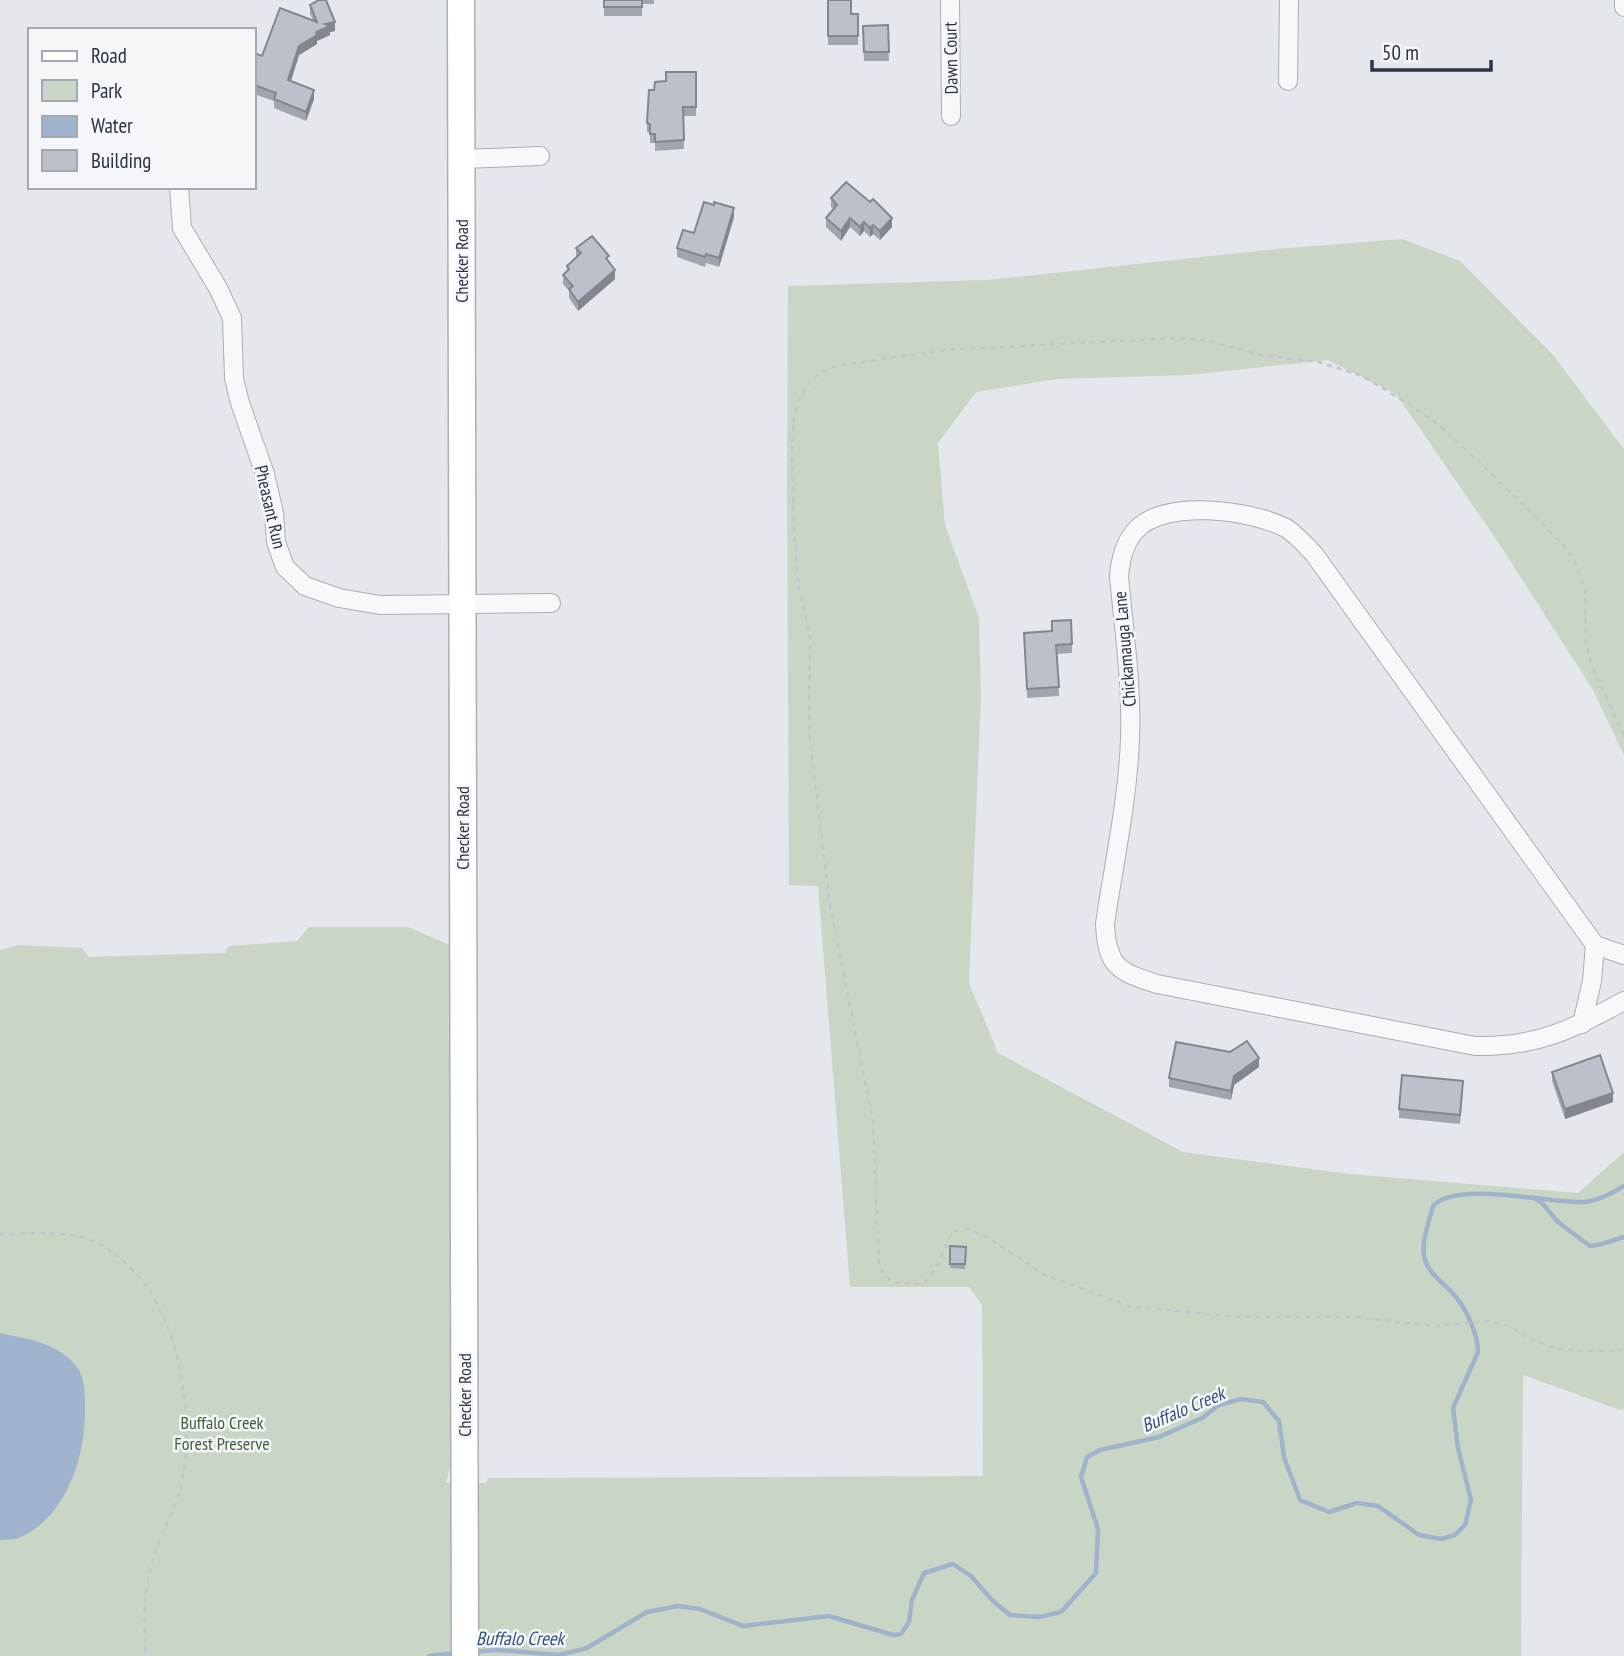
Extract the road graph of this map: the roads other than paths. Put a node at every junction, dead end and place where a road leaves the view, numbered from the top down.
1 (461, 0) edge
2 (950, 0) edge
3 (1289, 0) edge
4 (1624, 0) edge
5 (1624, 7) edge
6 (1288, 81) dead end
7 (951, 116) dead end
8 (540, 156) dead end
9 (462, 159) junction
10 (179, 189) edge
11 (551, 603) dead end
12 (463, 604) junction
13 (1595, 945) junction
14 (1624, 955) edge
15 (1624, 1001) edge
16 (1582, 1024) junction
17 (465, 1643) edge

1 - 9 street, Checker Road
2 - 7 street, Dawn Court
3 - 6 street
4 - 5 street
8 - 9 street
9 - 12 street, Checker Road
10 - 12 street, Pheasant Run
11 - 12 street, Pheasant Run
12 - 17 street, Checker Road
13 - 14 street
13 - 16 street
13 - 16 street, Chickamauga Lane
15 - 16 street, Chickamauga Lane

